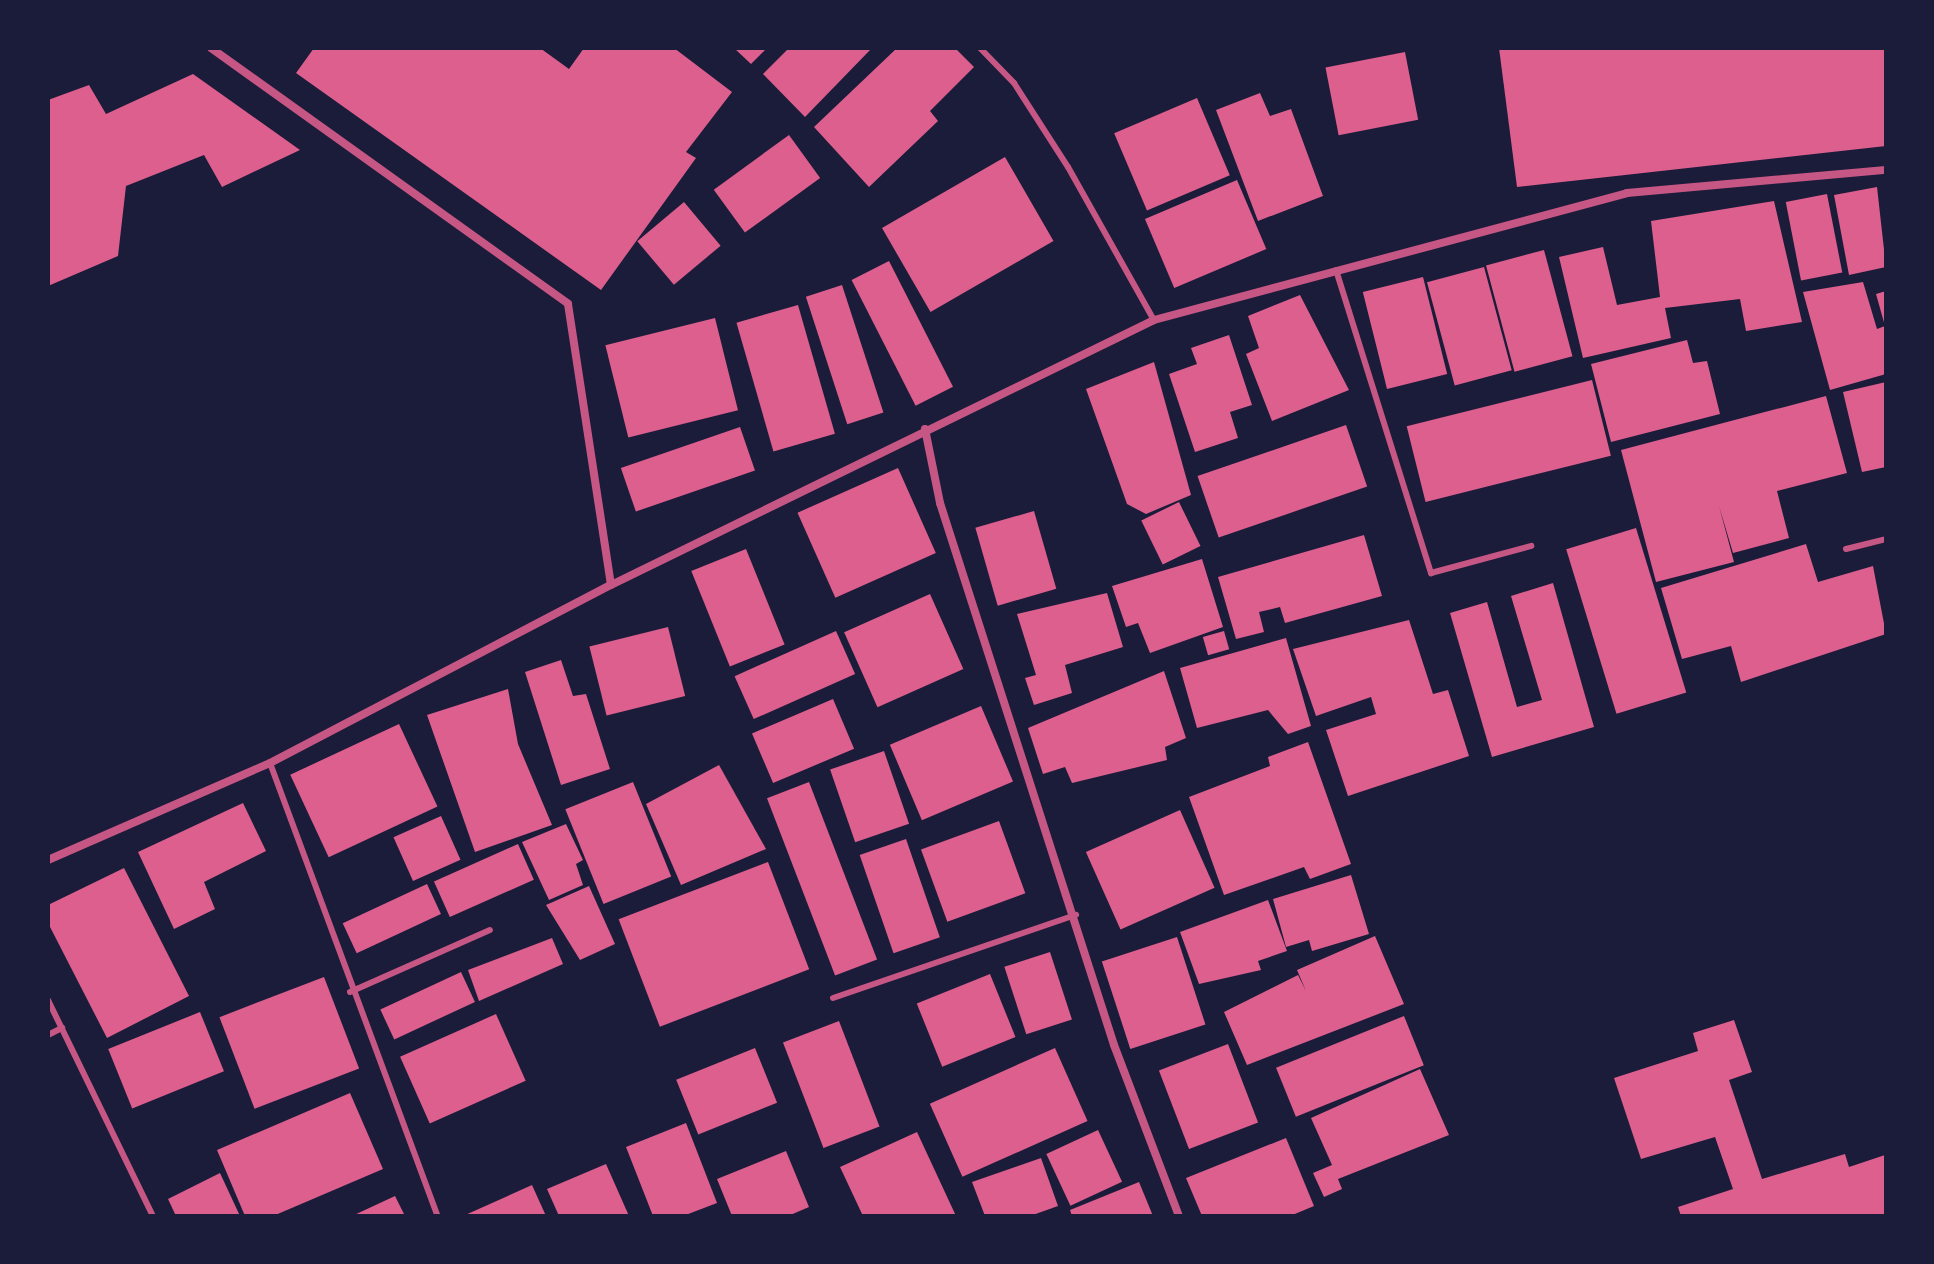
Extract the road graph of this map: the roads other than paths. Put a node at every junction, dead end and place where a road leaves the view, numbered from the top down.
1 (211, 48) edge
2 (980, 48) edge
3 (1886, 170) edge
4 (1336, 270) junction
5 (1154, 320) junction
6 (925, 429) junction
7 (1886, 539) edge
8 (1531, 546) dead end
9 (1846, 549) dead end
10 (611, 585) junction
11 (270, 763) junction
12 (48, 860) edge
13 (1076, 915) junction
14 (490, 930) dead end
15 (350, 992) junction
16 (833, 998) dead end
17 (48, 1000) edge
18 (62, 1028) junction
19 (48, 1035) edge
20 (153, 1216) edge
21 (438, 1216) edge
22 (1179, 1216) edge

1 - 10 street
2 - 5 lane
3 - 4 street
4 - 5 street
4 - 8 lane
5 - 6 street
6 - 10 street
6 - 13 street
7 - 9 lane
10 - 11 street
11 - 12 street
11 - 15 lane
13 - 16 lane
13 - 22 street
14 - 15 lane
15 - 21 lane
17 - 18 lane
18 - 19 lane
18 - 20 lane

